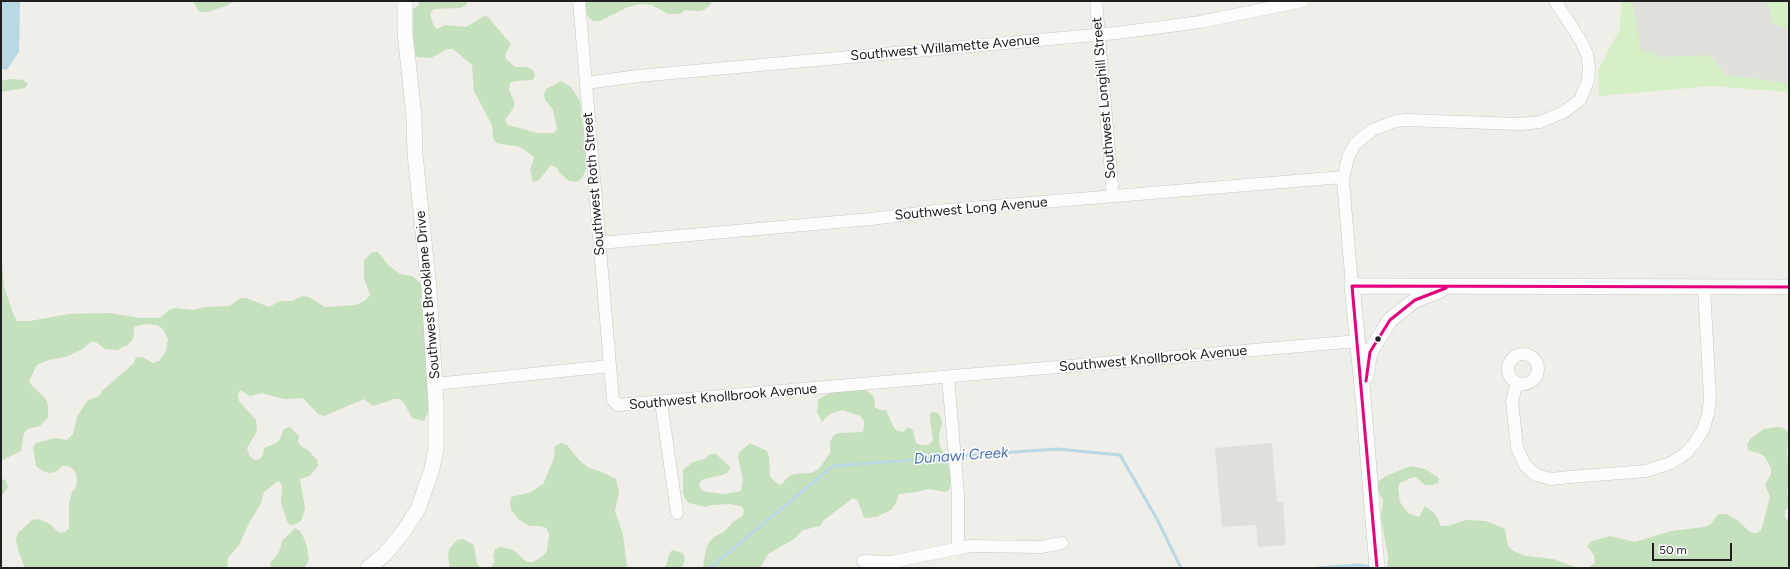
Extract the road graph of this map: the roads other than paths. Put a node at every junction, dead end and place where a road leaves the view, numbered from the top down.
1 (405, 1) edge
2 (579, 1) edge
3 (1096, 1) edge
4 (1303, 1) edge
5 (1555, 1) edge
6 (1098, 34) junction
7 (586, 83) junction
8 (1343, 177) junction
9 (1113, 196) junction
10 (600, 243) junction
11 (1352, 286) junction
12 (1450, 287) junction
13 (1704, 287) junction
14 (1789, 287) edge
15 (1358, 341) junction
16 (610, 366) junction
17 (948, 377) junction
18 (1517, 382) dead end
19 (435, 384) junction
20 (1363, 396) junction
21 (661, 402) junction
22 (677, 513) dead end
23 (1062, 543) dead end
24 (958, 549) junction
25 (863, 561) dead end
26 (368, 568) edge
27 (1377, 568) edge

1 - 19 street, Southwest Brooklane Drive
2 - 7 street, Southwest Roth Street
3 - 6 street, Southwest Longhill Street
4 - 6 street, Southwest Willamette Avenue
5 - 8 street
6 - 7 street, Southwest Willamette Avenue
6 - 9 street, Southwest Longhill Street
7 - 10 street, Southwest Roth Street
8 - 9 street, Southwest Long Avenue
8 - 11 street
9 - 10 street, Southwest Long Avenue
10 - 16 street, Southwest Roth Street
11 - 12 street
11 - 15 street
12 - 13 street
12 - 20 street
13 - 14 street
13 - 18 street
15 - 17 street, Southwest Knollbrook Avenue
15 - 20 street
16 - 19 street
16 - 21 street, Southwest Knollbrook Avenue
17 - 21 street, Southwest Knollbrook Avenue
17 - 24 street
19 - 26 street, Southwest Brooklane Drive
20 - 27 street
21 - 22 street
23 - 24 street
24 - 25 street

